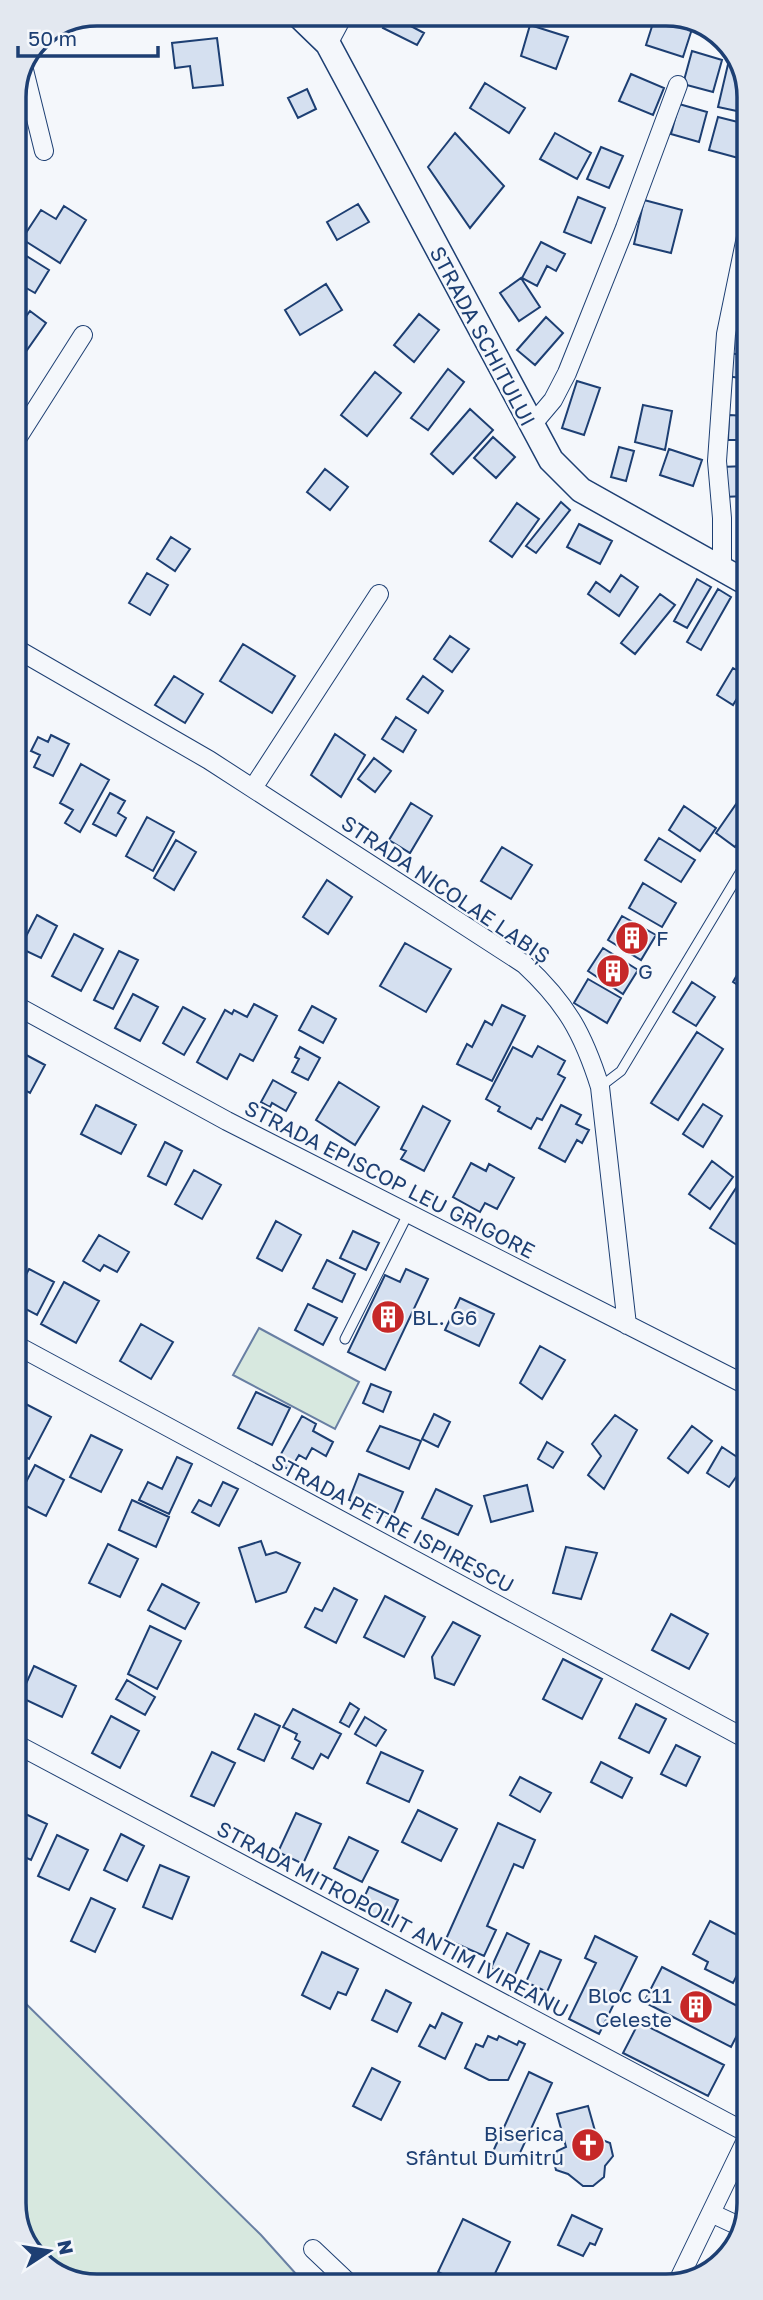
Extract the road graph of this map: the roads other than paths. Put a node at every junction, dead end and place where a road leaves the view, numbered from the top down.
1 (309, 26) edge
2 (338, 26) edge
3 (328, 44) junction
4 (28, 85) edge
5 (678, 85) dead end
6 (44, 152) dead end
7 (737, 283) edge
8 (83, 335) dead end
9 (26, 425) edge
10 (531, 426) junction
11 (722, 570) junction
12 (737, 578) edge
13 (379, 594) dead end
14 (26, 654) edge
15 (253, 788) junction
16 (737, 878) edge
17 (26, 1011) edge
18 (600, 1087) junction
19 (408, 1214) junction
20 (627, 1325) junction
21 (345, 1339) dead end
22 (26, 1350) edge
23 (737, 1380) edge
24 (737, 1734) edge
25 (26, 1749) edge
26 (737, 2128) edge
27 (737, 2159) edge
28 (711, 2213) junction
29 (734, 2224) edge
30 (313, 2249) dead end
31 (683, 2271) edge
32 (339, 2274) edge

1 - 3 main road, STRADA SCHITULUI
2 - 3 street
3 - 10 main road, STRADA SCHITULUI
4 - 6 street
5 - 10 street
7 - 11 street
8 - 9 street
10 - 11 main road, STRADA SCHITULUI
11 - 12 main road, STRADA SCHITULUI
13 - 15 street
14 - 15 street, STRADA NICOLAE LABIȘ
15 - 18 street, STRADA NICOLAE LABIȘ
16 - 18 lane
17 - 19 street, STRADA EPISCOP LEU GRIGORE
18 - 20 street, STRADA NICOLAE LABIȘ
19 - 20 street, STRADA EPISCOP LEU GRIGORE
19 - 21 lane
20 - 23 street, STRADA EPISCOP LEU GRIGORE
22 - 24 street, STRADA PETRE ISPIRESCU
25 - 26 street, STRADA MITROPOLIT ANTIM IVIREANU
27 - 28 street
28 - 29 street
28 - 31 street
30 - 32 street

